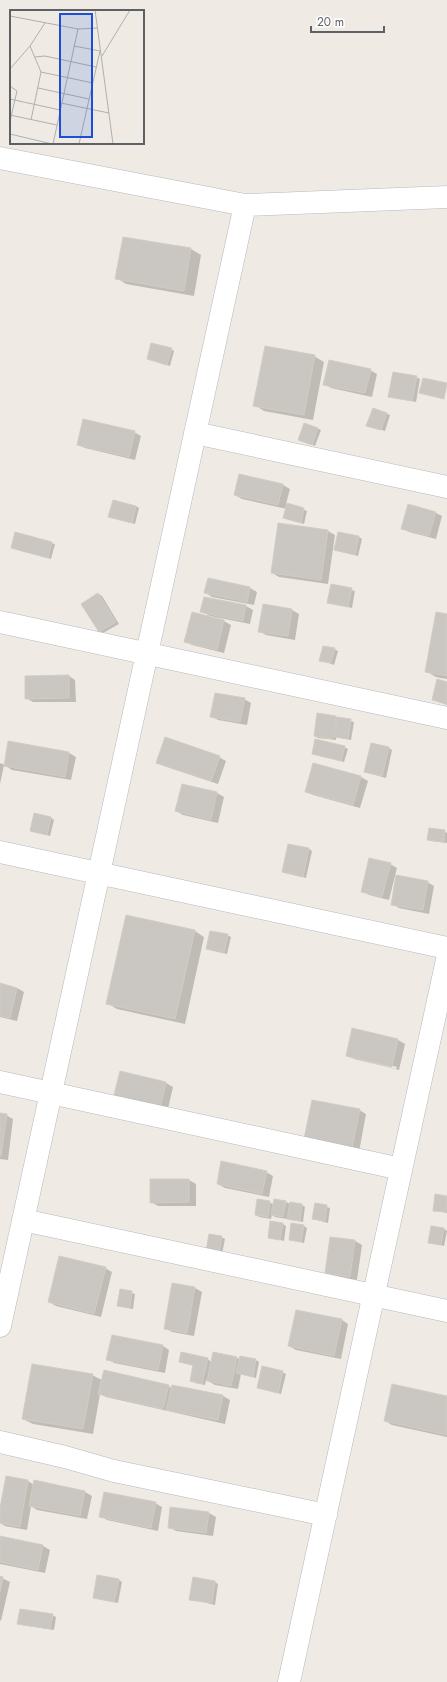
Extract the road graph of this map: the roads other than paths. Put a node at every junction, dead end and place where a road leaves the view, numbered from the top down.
1 (0, 158) edge
2 (447, 198) edge
3 (245, 205) junction
4 (195, 433) junction
5 (447, 487) edge
6 (0, 622) edge
7 (147, 654) junction
8 (447, 718) edge
9 (0, 852) edge
10 (99, 873) junction
11 (447, 948) edge
12 (447, 960) edge
13 (0, 1082) edge
14 (51, 1094) junction
15 (401, 1169) junction
16 (23, 1220) junction
17 (374, 1296) junction
18 (447, 1312) edge
19 (1, 1316) edge
20 (0, 1442) edge
21 (326, 1515) junction
22 (289, 1682) edge

1 - 3 street
2 - 3 street
3 - 4 street
4 - 5 street
4 - 7 street
6 - 7 street
7 - 8 street
7 - 10 street
9 - 10 street
10 - 11 street
10 - 14 street
12 - 15 street
13 - 14 street
14 - 15 street
14 - 16 street
15 - 17 street
16 - 17 street
16 - 19 street
17 - 18 street
17 - 21 street
20 - 21 street
21 - 22 street

